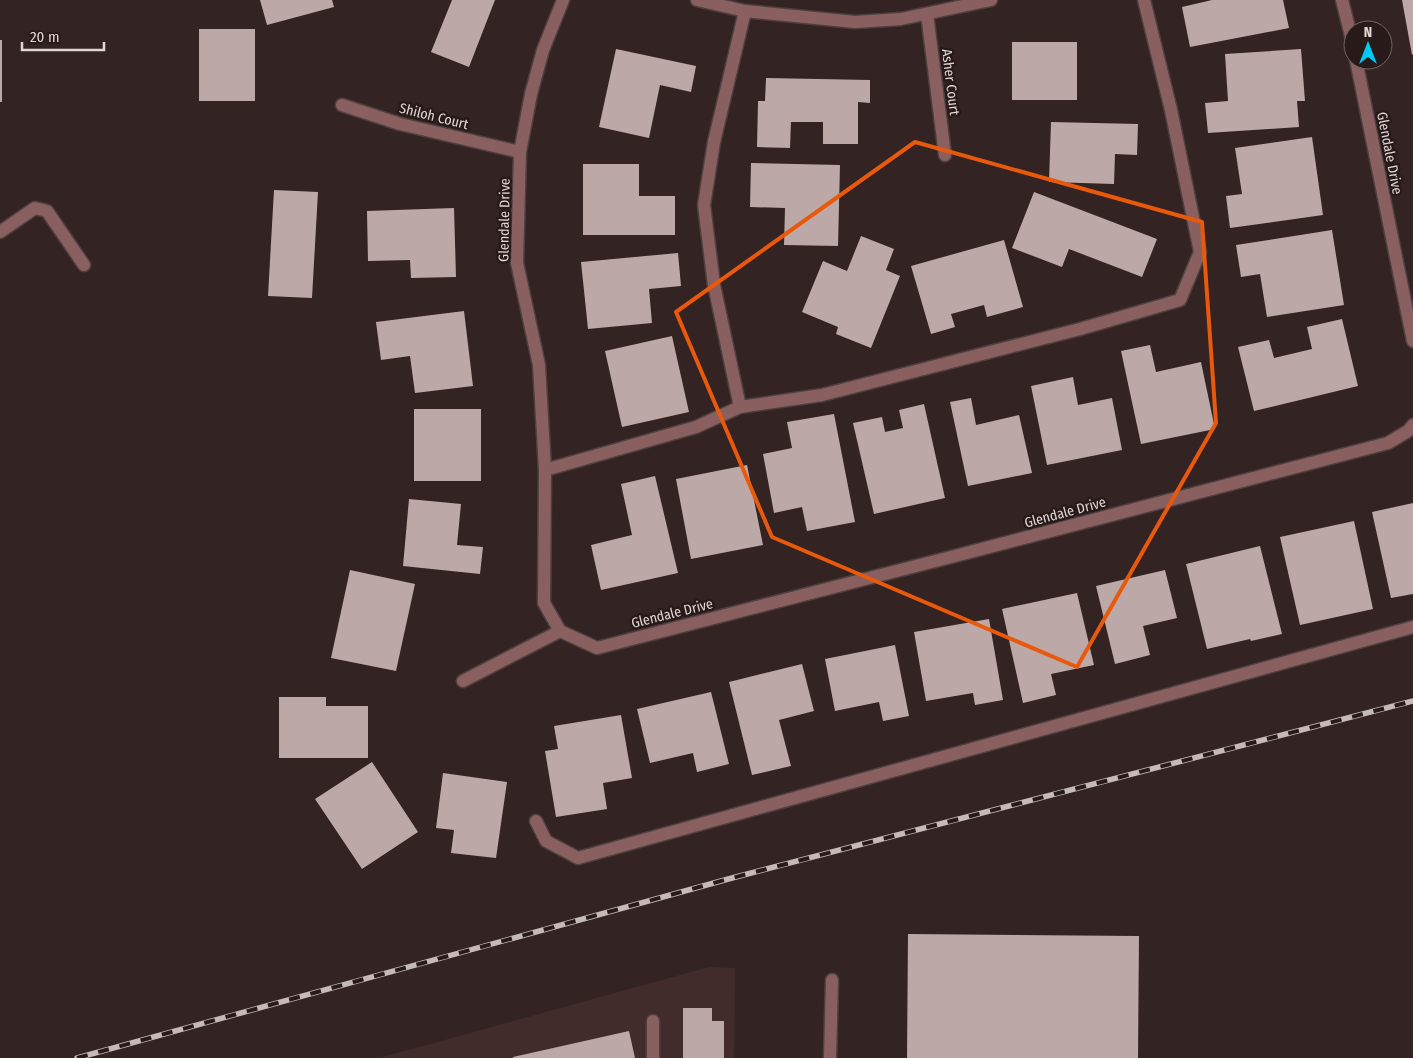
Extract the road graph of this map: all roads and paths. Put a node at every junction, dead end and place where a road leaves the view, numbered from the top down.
1 (563, 0) edge
2 (697, 0) edge
3 (991, 0) edge
4 (1144, 0) edge
5 (1342, 0) edge
6 (745, 11) junction
7 (927, 14) junction
8 (1347, 20) edge
9 (1358, 70) edge
10 (342, 105) dead end
11 (520, 152) junction
12 (945, 155) dead end
13 (0, 232) edge
14 (84, 265) dead end
15 (1413, 341) edge
16 (740, 407) junction
17 (1413, 425) edge
18 (545, 470) junction
19 (1413, 627) edge
20 (560, 631) junction
21 (463, 681) dead end
22 (536, 821) dead end
23 (832, 980) dead end
24 (653, 1022) dead end
25 (652, 1058) edge
26 (830, 1058) edge

1 - 11 street, Glendale Drive
2 - 6 street
3 - 7 street
4 - 16 street
5 - 8 street
6 - 7 street
6 - 16 street
7 - 12 street, Asher Court
9 - 15 street, Glendale Drive
10 - 11 street, Shiloh Court
11 - 18 street, Glendale Drive
13 - 14 street
16 - 18 street
17 - 20 street, Glendale Drive
18 - 20 street, Glendale Drive
19 - 22 street
20 - 21 street
23 - 26 street
24 - 25 street

